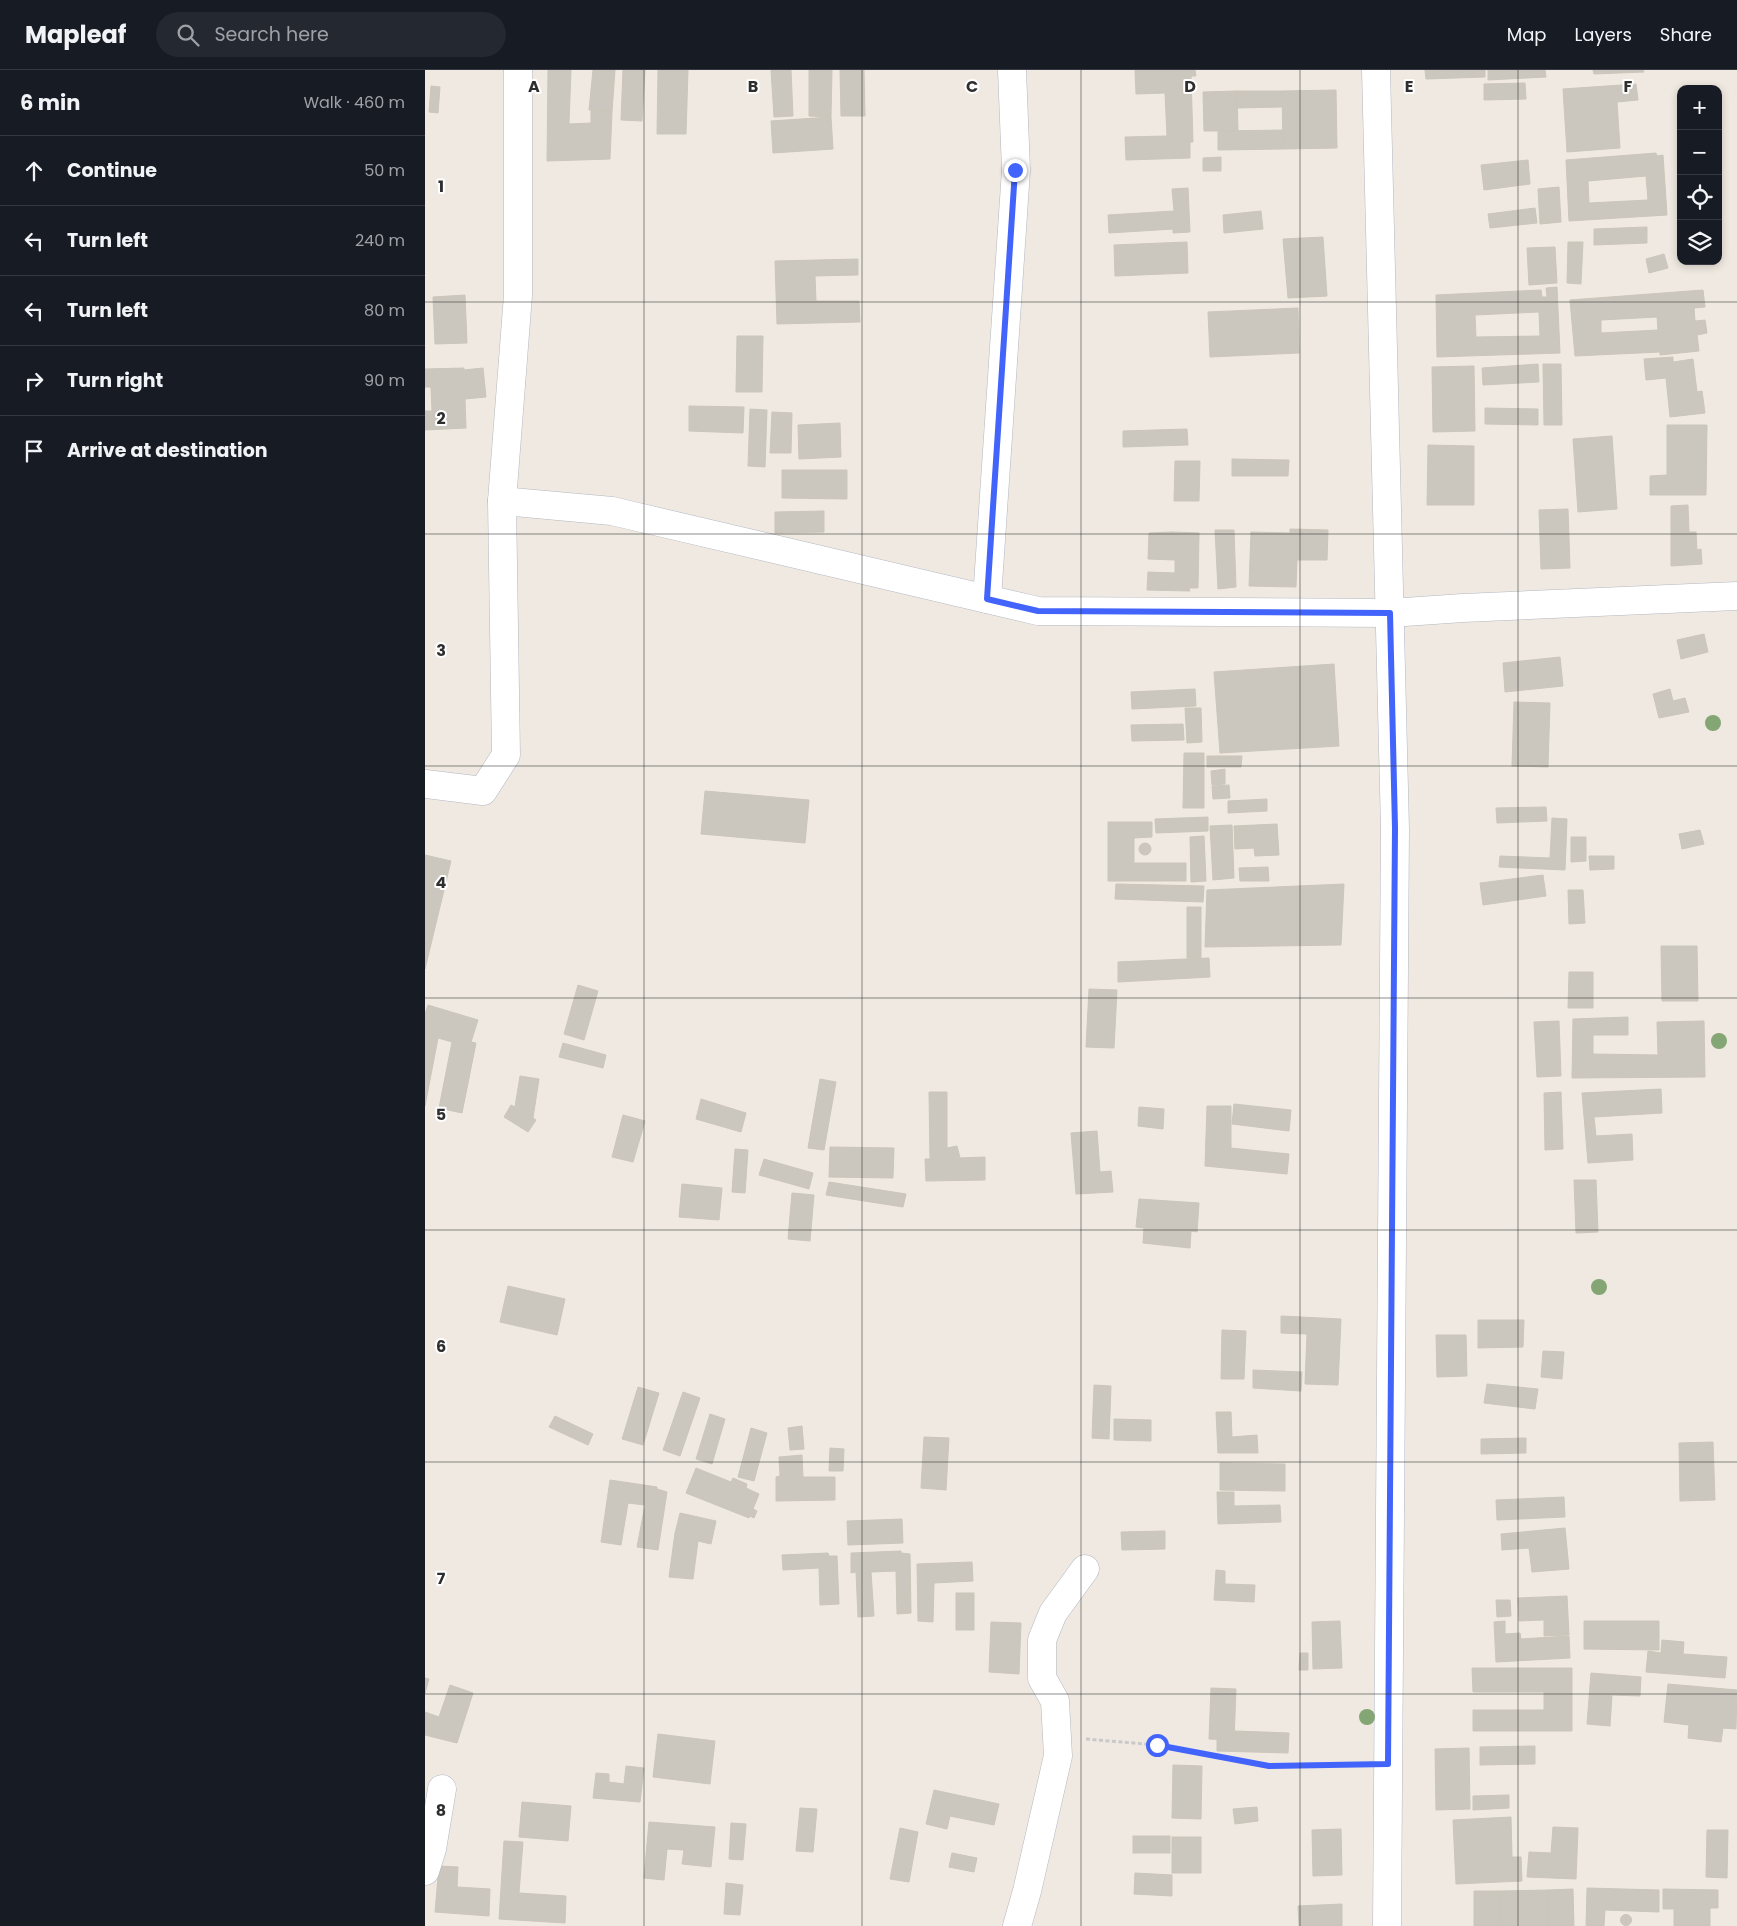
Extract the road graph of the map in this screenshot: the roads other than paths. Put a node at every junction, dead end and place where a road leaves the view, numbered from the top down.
1 (518, 70) edge
2 (1012, 70) edge
3 (1376, 70) edge
4 (502, 501) junction
5 (1737, 596) edge
6 (987, 599) junction
7 (1390, 613) junction
8 (425, 784) edge
9 (1085, 1569) dead end
10 (442, 1789) dead end
11 (425, 1870) edge
12 (1017, 1926) edge
13 (1387, 1926) edge

1 - 4 street
2 - 6 street
3 - 7 street
4 - 6 street
4 - 8 street
5 - 7 street
6 - 7 street
7 - 13 street
9 - 12 street
10 - 11 street

